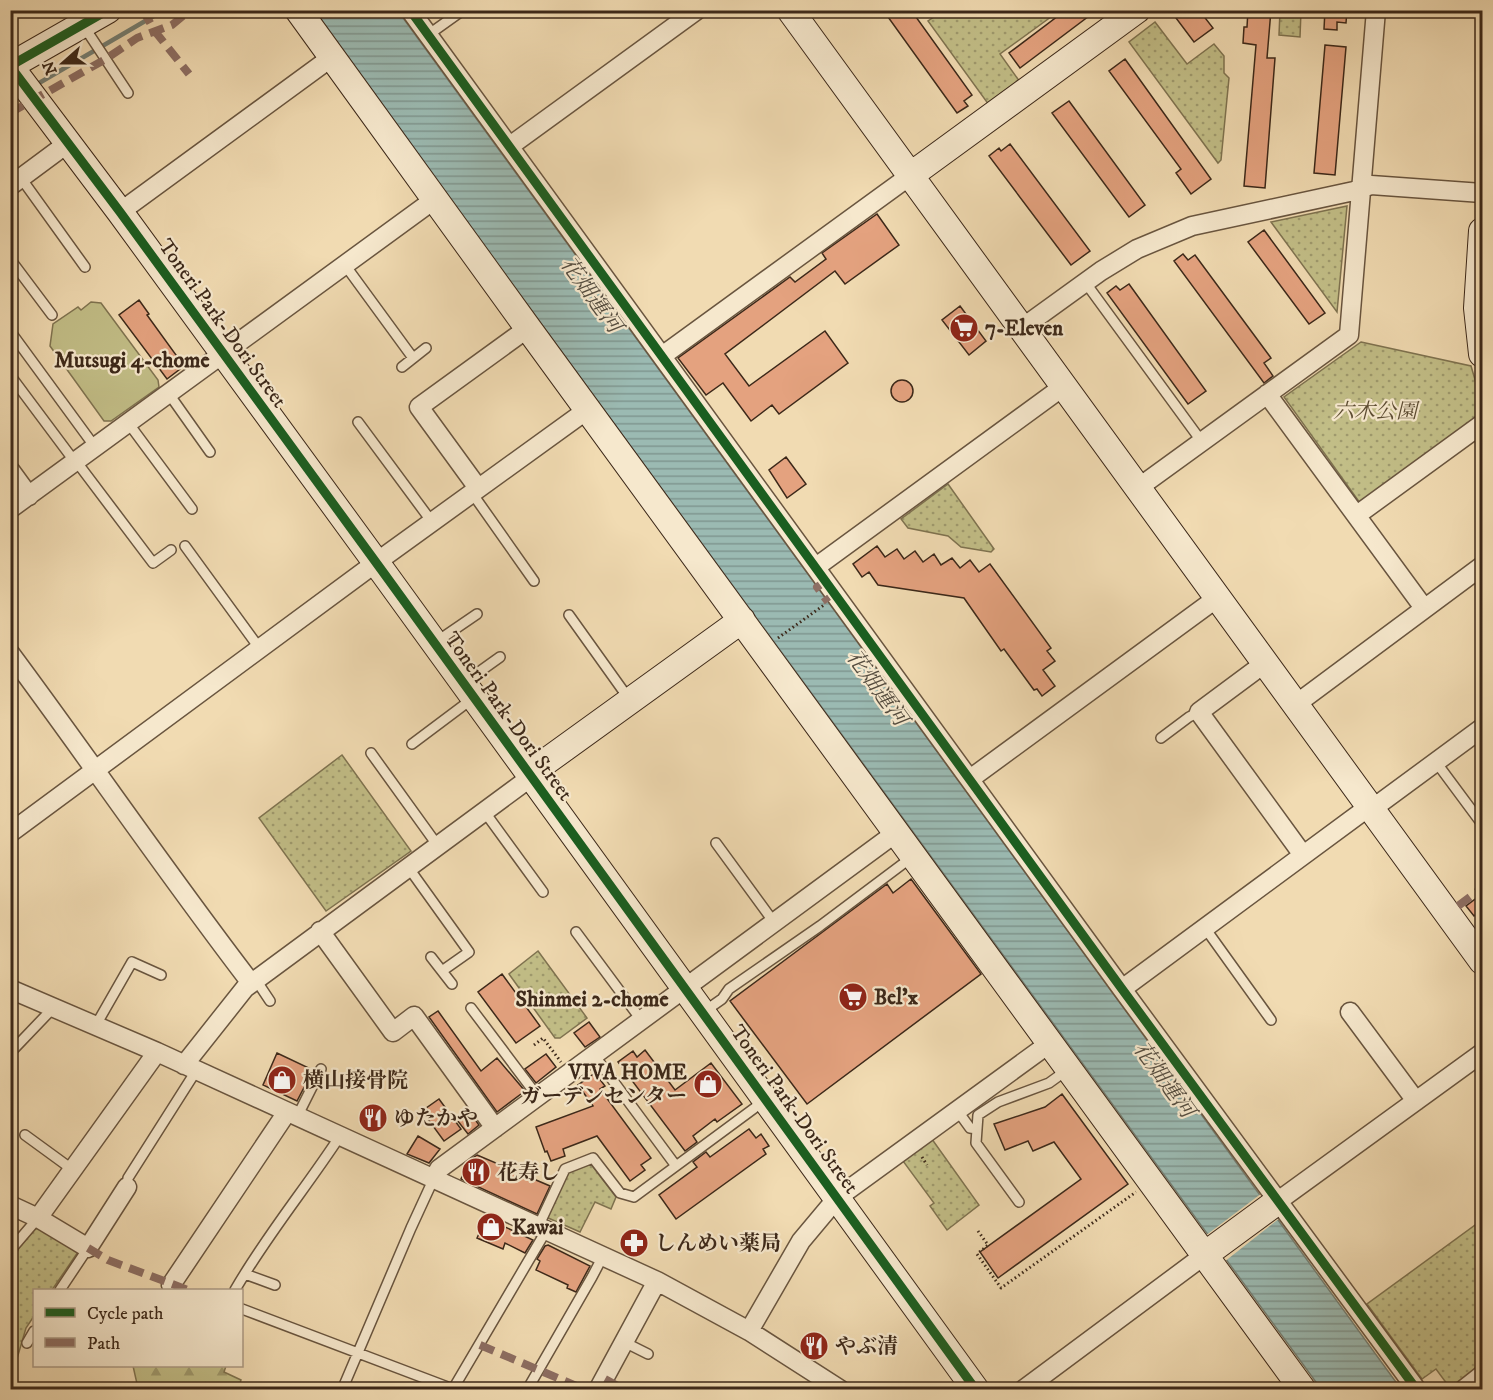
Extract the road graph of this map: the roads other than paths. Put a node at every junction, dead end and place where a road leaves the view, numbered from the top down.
1 (108, 10) edge
2 (298, 10) edge
3 (410, 10) edge
4 (463, 10) edge
5 (697, 10) edge
6 (790, 10) edge
7 (1376, 10) edge
8 (1130, 13) edge
9 (87, 33) junction
10 (428, 35) junction
11 (332, 57) junction
12 (20, 78) edge
13 (128, 93) dead end
14 (68, 143) junction
15 (510, 146) junction
16 (911, 175) junction
17 (16, 182) edge
18 (1361, 189) junction
19 (1482, 193) edge
20 (435, 199) junction
21 (120, 212) junction
22 (1482, 231) edge
23 (10, 259) edge
24 (345, 265) junction
25 (86, 267) dead end
26 (1085, 282) junction
27 (52, 315) dead end
28 (528, 328) junction
29 (1022, 328) junction
30 (10, 331) edge
31 (426, 348) dead end
32 (224, 354) junction
33 (1482, 354) edge
34 (662, 356) junction
35 (413, 358) junction
36 (402, 366) dead end
37 (10, 375) edge
38 (14, 386) edge
39 (1064, 386) junction
40 (169, 394) junction
41 (1267, 394) junction
42 (588, 410) junction
43 (358, 422) dead end
44 (129, 424) junction
45 (1482, 424) edge
46 (1202, 442) junction
47 (95, 447) junction
48 (210, 452) dead end
49 (75, 461) junction
50 (10, 470) edge
51 (1138, 488) junction
52 (475, 491) junction
53 (29, 496) junction
54 (10, 509) edge
55 (192, 510) dead end
56 (1357, 515) junction
57 (432, 522) junction
58 (185, 546) dead end
59 (171, 550) dead end
60 (376, 563) junction
61 (1482, 566) edge
62 (816, 567) junction
63 (534, 581) dead end
64 (1217, 598) junction
65 (1425, 608) junction
66 (477, 614) dead end
67 (569, 615) dead end
68 (742, 620) junction
69 (434, 643) junction
70 (260, 649) junction
71 (10, 652) edge
72 (500, 657) dead end
73 (1265, 663) junction
74 (469, 691) junction
75 (630, 701) junction
76 (1295, 705) junction
77 (1199, 712) junction
78 (1482, 729) edge
79 (1161, 738) dead end
80 (412, 744) dead end
81 (371, 753) dead end
82 (1436, 762) junction
83 (96, 769) junction
84 (531, 775) junction
85 (970, 779) junction
86 (1371, 807) junction
87 (484, 812) junction
88 (1482, 824) edge
89 (10, 832) edge
90 (897, 832) junction
91 (717, 843) dead end
92 (438, 846) junction
93 (1303, 855) junction
94 (914, 856) junction
95 (408, 867) junction
96 (543, 892) dead end
97 (773, 921) junction
98 (1205, 928) junction
99 (320, 931) junction
100 (576, 932) dead end
101 (431, 957) dead end
102 (1482, 960) edge
103 (442, 971) junction
104 (161, 975) dead end
105 (253, 982) junction
106 (452, 984) dead end
107 (685, 988) junction
108 (10, 989) edge
109 (1122, 989) junction
110 (270, 1001) dead end
111 (54, 1007) junction
112 (471, 1008) dead end
113 (703, 1012) junction
114 (1350, 1012) dead end
115 (1271, 1020) dead end
116 (642, 1021) junction
117 (96, 1025) junction
118 (1050, 1042) junction
119 (157, 1052) junction
120 (10, 1053) edge
121 (1482, 1053) edge
122 (594, 1055) junction
123 (190, 1068) junction
124 (321, 1069) dead end
125 (1069, 1069) junction
126 (538, 1097) junction
127 (766, 1100) junction
128 (1416, 1101) junction
129 (957, 1110) junction
130 (292, 1114) junction
131 (495, 1128) junction
132 (977, 1129) junction
133 (25, 1135) dead end
134 (340, 1136) junction
135 (676, 1166) junction
136 (73, 1170) junction
137 (434, 1178) junction
138 (127, 1186) joint
139 (837, 1198) junction
140 (1019, 1202) dead end
141 (1276, 1202) junction
142 (10, 1205) edge
143 (38, 1218) junction
144 (542, 1229) junction
145 (88, 1248) junction
146 (1208, 1253) junction
147 (10, 1255) edge
148 (603, 1256) junction
149 (245, 1274) junction
150 (657, 1281) junction
151 (275, 1285) dead end
152 (169, 1288) edge
153 (61, 1289) edge
154 (236, 1289) edge
155 (243, 1309) edge
156 (749, 1331) junction
157 (33, 1333) edge
158 (624, 1342) junction
159 (27, 1343) dead end
160 (358, 1352) junction
161 (648, 1354) dead end
162 (1482, 1375) edge
163 (342, 1389) edge
164 (453, 1389) edge
165 (527, 1389) edge
166 (598, 1389) edge
167 (841, 1389) edge
168 (976, 1389) edge
169 (1023, 1389) edge
170 (1303, 1389) edge
171 (1417, 1389) edge
172 (1463, 1389) edge

1 - 9 street
2 - 11 street
3 - 10 street
4 - 10 lane
5 - 15 street
6 - 16 street
7 - 18 street
8 - 16 street
9 - 12 street
9 - 13 lane
10 - 15 street
11 - 20 street
11 - 21 street
12 - 14 street, Toneri Park-Dori Street
14 - 17 street
14 - 21 street, Toneri Park-Dori Street
15 - 34 street
16 - 29 street
16 - 34 street
17 - 25 lane
18 - 19 street
18 - 26 street
18 - 41 street
20 - 24 street
20 - 28 street
21 - 32 street, Toneri Park-Dori Street
22 - 33 street
23 - 27 lane
24 - 32 street
24 - 35 lane
26 - 29 street
26 - 46 lane
28 - 42 street
28 - 52 street
29 - 39 street
30 - 47 lane
31 - 35 lane
32 - 40 street
32 - 60 street, Toneri Park-Dori Street
34 - 62 street
35 - 36 lane
37 - 38 lane
38 - 49 lane
39 - 51 street
39 - 62 street
40 - 44 street
40 - 48 lane
41 - 46 street
41 - 56 street
42 - 52 street
42 - 68 street
43 - 57 lane
44 - 47 street
44 - 55 lane
45 - 56 street
46 - 51 street
47 - 49 street
49 - 53 street
49 - 59 lane
50 - 53 street
51 - 64 street
52 - 57 street
52 - 63 lane
53 - 54 street
56 - 65 street
57 - 60 street
58 - 70 lane
60 - 69 street, Toneri Park-Dori Street
60 - 70 street
61 - 65 street
62 - 85 street
64 - 73 street
64 - 85 street
65 - 76 street
66 - 69 lane
67 - 75 lane
68 - 75 street
68 - 90 street
69 - 74 street, Toneri Park-Dori Street
70 - 83 street
71 - 83 street
72 - 74 lane
73 - 76 street
73 - 77 street
74 - 80 lane
74 - 84 street, Toneri Park-Dori Street
75 - 84 street
76 - 86 street
77 - 79 lane
77 - 93 street
78 - 82 street
81 - 92 lane
82 - 86 street
82 - 88 lane
83 - 89 street
83 - 105 street
84 - 87 street
84 - 107 street, Toneri Park-Dori Street
85 - 109 street
86 - 93 street
86 - 102 street
87 - 92 street
87 - 96 lane
90 - 94 street
90 - 97 street
91 - 97 lane
92 - 95 street
93 - 98 street
94 - 113 lane
94 - 118 street
95 - 99 street
95 - 103 lane
97 - 107 street
98 - 109 street
98 - 115 lane
99 - 105 street
99 - 131 street
100 - 116 lane
101 - 103 lane
103 - 106 lane
104 - 117 lane
105 - 110 lane
105 - 123 street
107 - 113 street, Toneri Park-Dori Street
107 - 116 street
108 - 111 street
109 - 141 street
111 - 117 street
111 - 120 lane
112 - 126 lane
113 - 127 street, Toneri Park-Dori Street
114 - 128 street
116 - 122 street
117 - 119 street
118 - 125 street
118 - 129 street
119 - 123 street
119 - 136 street
121 - 128 street
122 - 126 street
122 - 135 lane
123 - 130 street
123 - 138 lane
124 - 130 lane
125 - 132 lane
125 - 146 street
126 - 131 street
127 - 135 lane
127 - 139 street, Toneri Park-Dori Street
128 - 141 street
129 - 132 lane
129 - 139 street
130 - 134 street
130 - 152 street
131 - 137 street
132 - 140 lane
133 - 136 lane
134 - 137 street
134 - 149 lane
135 - 144 lane
136 - 143 street
137 - 144 street
137 - 160 lane
138 - 145 street
139 - 156 street
139 - 168 street, Toneri Park-Dori Street
141 - 146 street
141 - 171 street
142 - 143 street
143 - 145 street
143 - 147 lane
144 - 148 street
144 - 164 lane
145 - 153 lane
146 - 169 street
146 - 170 street
148 - 150 street
148 - 165 lane
149 - 151 lane
149 - 154 lane
150 - 156 street
150 - 158 street
155 - 160 lane
156 - 167 street
157 - 159 lane
158 - 161 lane
158 - 166 street
160 - 163 lane
160 - 164 lane
162 - 172 street

